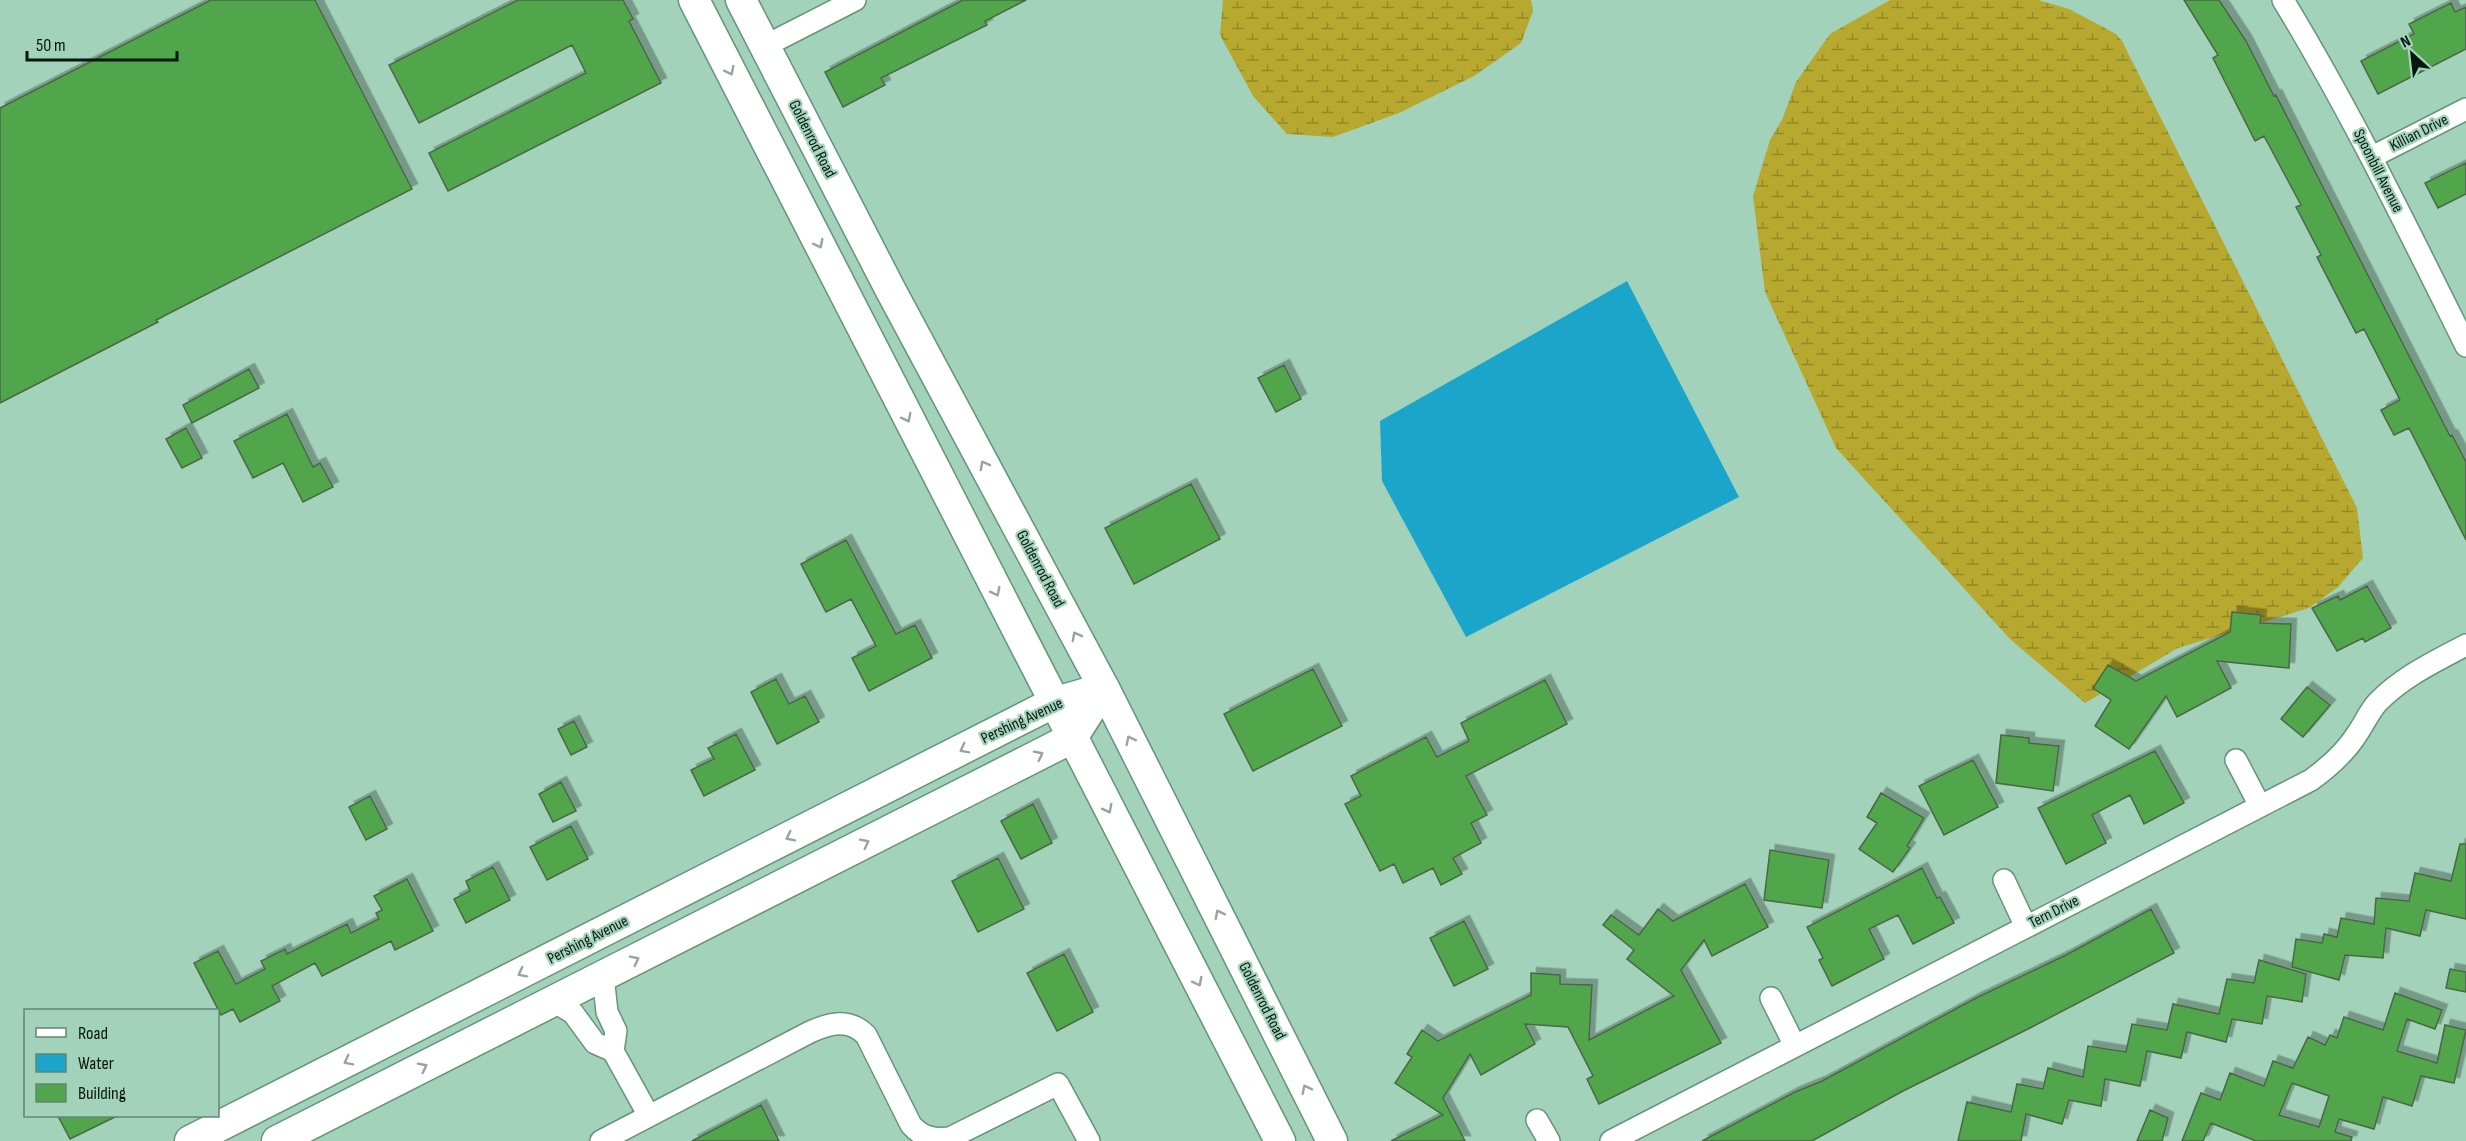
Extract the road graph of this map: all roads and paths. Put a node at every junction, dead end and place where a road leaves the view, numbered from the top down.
1 (694, 0) edge
2 (708, 0) edge
3 (741, 0) edge
4 (855, 0) edge
5 (2283, 0) edge
6 (765, 46) junction
7 (2466, 108) edge
8 (755, 120) junction
9 (2372, 157) junction
10 (2466, 346) edge
11 (943, 388) junction
12 (2466, 645) edge
13 (1104, 688) junction
14 (1053, 703) junction
15 (1072, 738) junction
16 (2236, 760) dead end
17 (2260, 806) junction
18 (2004, 880) dead end
19 (2026, 927) junction
20 (603, 976) junction
21 (1771, 998) dead end
22 (553, 1002) junction
23 (1795, 1046) junction
24 (613, 1051) junction
25 (649, 1116) junction
26 (1538, 1120) dead end
27 (190, 1141) edge
28 (277, 1141) edge
29 (601, 1141) edge
30 (1089, 1141) edge
31 (1280, 1141) edge
32 (1332, 1141) edge
33 (1549, 1141) edge
34 (1611, 1141) edge

1 -> 8 main road
2 - 6 main road
3 - 6 main road, Goldenrod Road
4 - 6 street
5 - 9 street, Spoonbill Avenue
6 - 11 main road, Goldenrod Road
7 - 9 street, Killian Drive
8 - 11 main road
8 -> 14 main road
9 - 10 street, Spoonbill Avenue
13 -> 11 main road, Goldenrod Road
12 - 17 street, Tern Drive
13 - 14 main road, Pershing Avenue
13 - 15 main road, Pershing Avenue
32 -> 13 main road, Goldenrod Road
14 - 15 main road
14 -> 27 main road, Pershing Avenue
20 -> 15 main road
15 -> 31 main road
16 - 17 street
17 - 19 street, Tern Drive
18 - 19 street
19 - 23 street, Tern Drive
20 - 22 main road
20 - 24 street
21 - 23 street
22 - 24 street
28 -> 22 main road
23 - 34 street, Tern Drive
24 - 25 street
25 - 29 street
25 - 30 street
26 - 33 street

